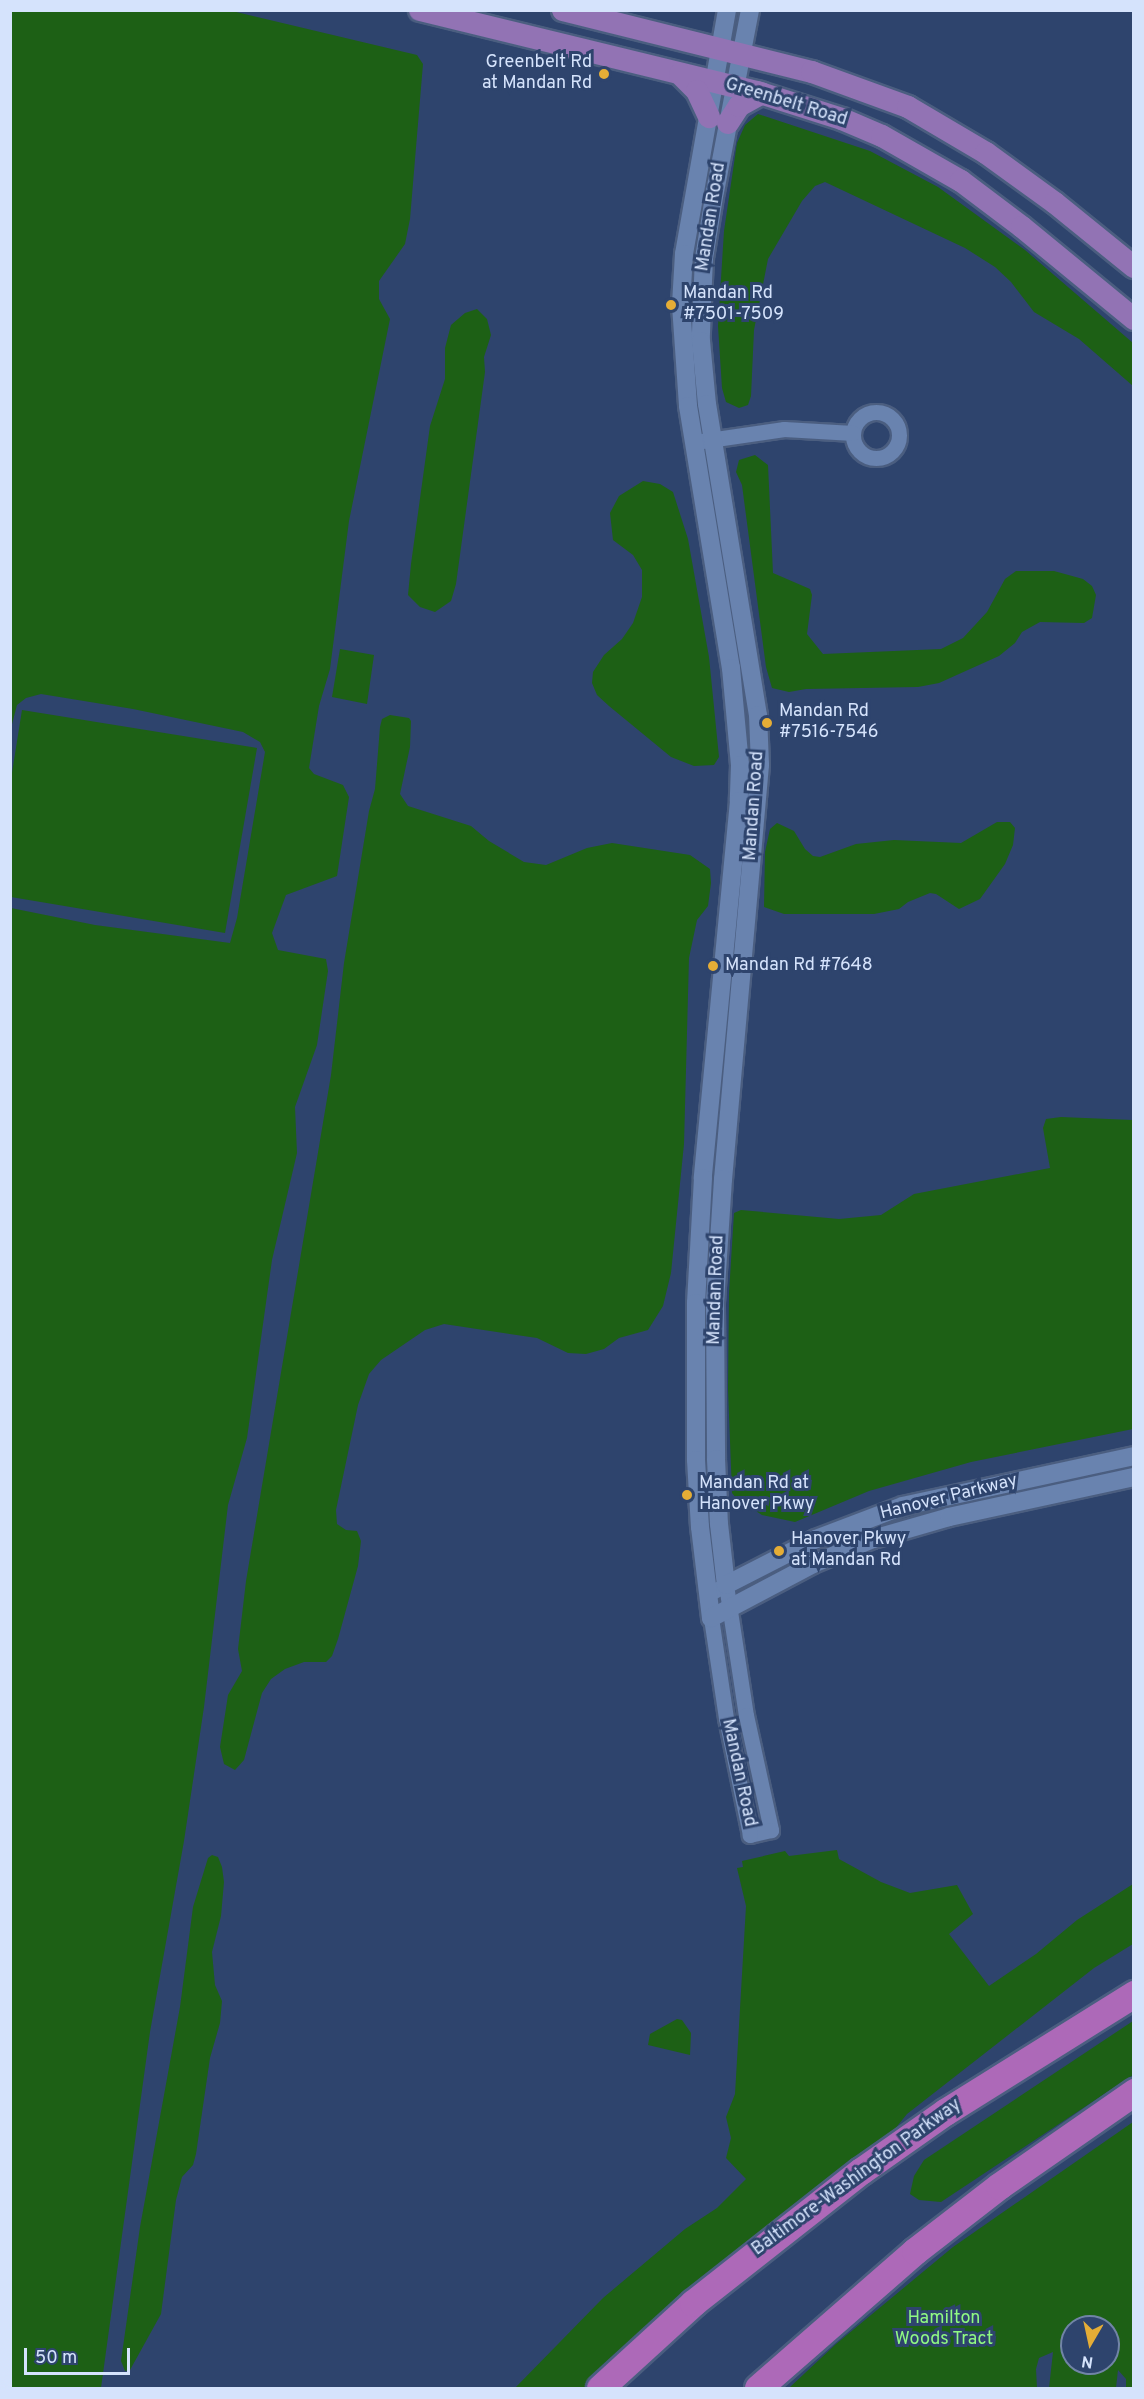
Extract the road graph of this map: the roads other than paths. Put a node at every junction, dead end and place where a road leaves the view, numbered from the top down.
1 (420, 10) edge
2 (563, 10) edge
3 (727, 10) edge
4 (750, 10) edge
5 (720, 48) junction
6 (742, 53) junction
7 (680, 74) junction
8 (726, 84) junction
9 (762, 93) junction
10 (719, 120) junction
11 (1134, 267) edge
12 (1134, 319) edge
13 (853, 433) dead end
14 (713, 439) junction
15 (693, 443) junction
16 (1134, 1455) edge
17 (1134, 1478) edge
18 (726, 1585) junction
19 (708, 1594) junction
20 (729, 1608) junction
21 (711, 1618) junction
22 (1134, 1994) edge
23 (1134, 2092) edge
24 (600, 2388) edge
25 (758, 2388) edge

1 - 7 main road, Greenbelt Road
2 - 5 main road, Greenbelt Road
3 - 5 street, Mandan Road
4 - 6 street, Mandan Road
5 - 6 main road, Greenbelt Road
5 - 8 street, Mandan Road
6 - 8 street, Mandan Road
6 - 11 main road, Greenbelt Road
7 - 8 main road, Greenbelt Road
7 - 10 main road
8 - 9 main road, Greenbelt Road
8 - 10 street, Mandan Road
9 - 10 main road
9 - 12 main road, Greenbelt Road
10 - 14 street, Mandan Road
10 - 15 street, Mandan Road
13 - 14 street
14 - 15 street
14 - 18 street, Mandan Road
15 - 19 street, Mandan Road
16 - 18 street, Hanover Parkway
17 - 20 street, Hanover Parkway
18 - 19 street, Hanover Parkway
18 - 20 street, Mandan Road
19 - 21 street, Mandan Road
20 - 21 street, Hanover Parkway
20 - 21 street, Mandan Road
22 - 24 highway, Baltimore-Washington Parkway
23 - 25 highway

